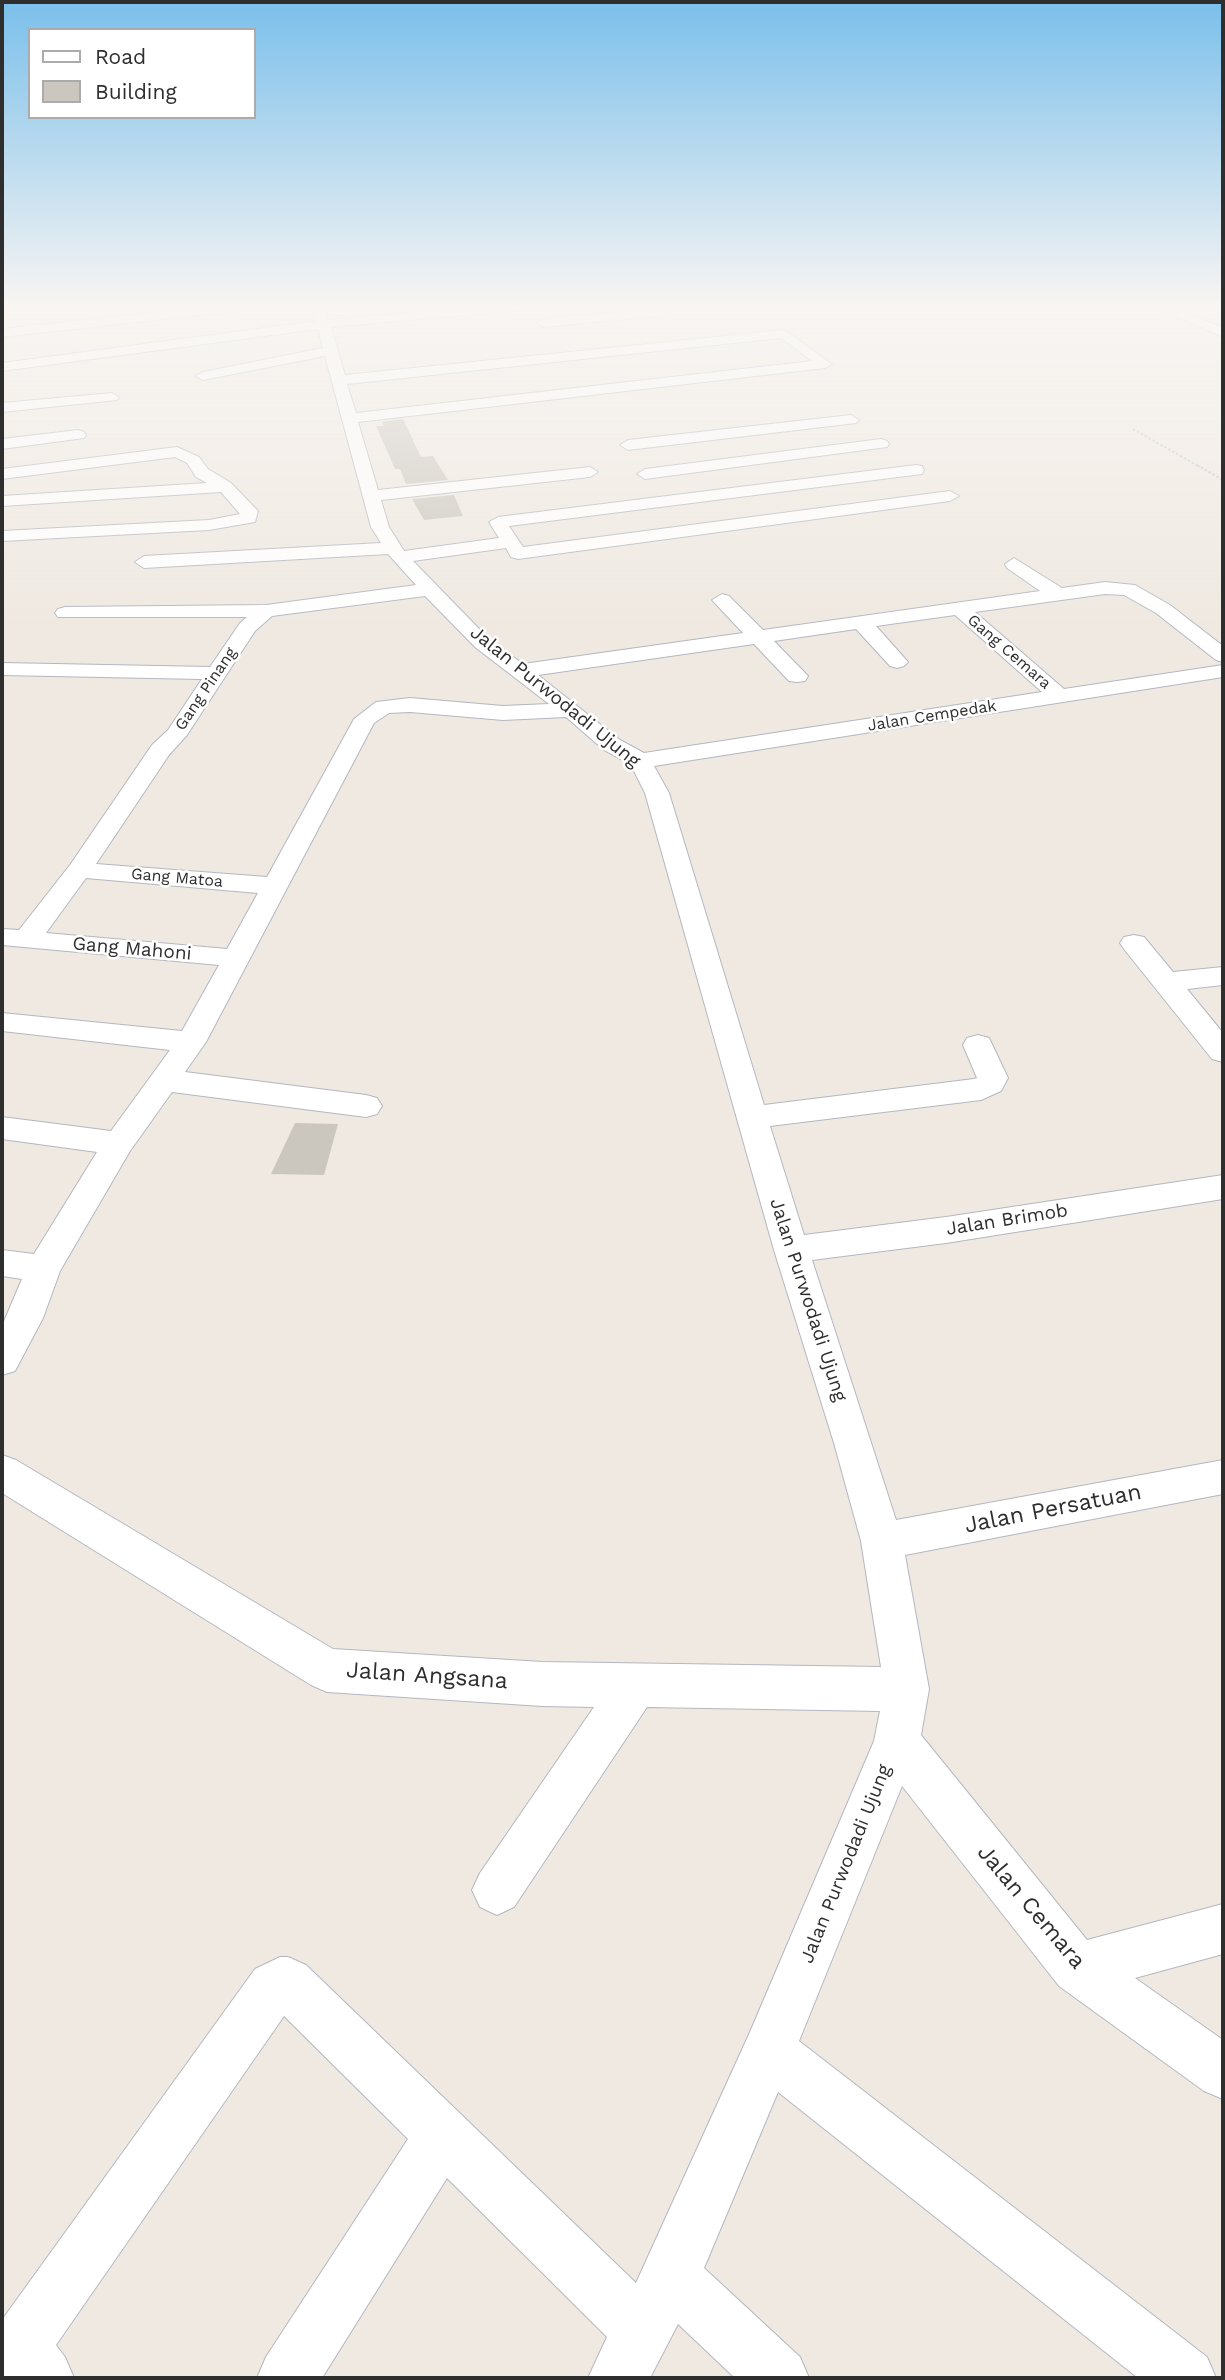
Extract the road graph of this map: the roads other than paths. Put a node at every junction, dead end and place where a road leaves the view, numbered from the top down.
1 (348, 413) edge
2 (394, 413) edge
3 (842, 413) edge
4 (349, 418) junction
5 (851, 420) junction
6 (78, 435) dead end
7 (2, 444) edge
8 (881, 444) junction
9 (916, 470) junction
10 (590, 472) dead end
11 (2, 474) edge
12 (645, 474) junction
13 (225, 487) junction
14 (372, 496) junction
15 (2, 501) edge
16 (662, 501) junction
17 (681, 531) junction
18 (2, 536) edge
19 (511, 542) junction
20 (396, 552) junction
21 (144, 562) dead end
22 (1014, 564) dead end
23 (432, 589) junction
24 (1058, 594) junction
25 (722, 600) dead end
26 (959, 608) junction
27 (266, 611) junction
28 (65, 613) dead end
29 (862, 622) junction
30 (758, 636) junction
31 (1223, 656) edge
32 (897, 662) dead end
33 (2, 669) edge
34 (519, 671) junction
35 (1223, 671) edge
36 (215, 673) junction
37 (797, 676) dead end
38 (1059, 696) junction
39 (571, 710) junction
40 (640, 761) junction
41 (79, 870) junction
42 (275, 886) junction
43 (14, 938) edge
44 (1134, 943) dead end
45 (237, 958) junction
46 (1223, 976) edge
47 (1166, 982) junction
48 (2, 1022) edge
49 (191, 1042) junction
50 (978, 1045) dead end
51 (1223, 1052) edge
52 (163, 1080) junction
53 (366, 1105) dead end
54 (752, 1117) junction
55 (2, 1128) edge
56 (119, 1143) junction
57 (1223, 1186) edge
58 (791, 1250) junction
59 (2, 1263) edge
60 (43, 1269) junction
61 (2, 1360) edge
62 (2, 1472) edge
63 (1223, 1477) edge
64 (882, 1541) junction
65 (636, 1685) junction
66 (907, 1689) junction
67 (897, 1742) junction
68 (497, 1891) dead end
69 (1223, 1929) edge
70 (1077, 1968) junction
71 (769, 2051) junction
72 (1223, 2072) edge
73 (443, 2134) junction
74 (671, 2277) junction
75 (642, 2330) junction
76 (22, 2365) edge
77 (287, 2378) edge
78 (618, 2378) edge
79 (779, 2378) edge
80 (1186, 2378) edge

1 - 4 street, Jalan Purwodadi Ujung
2 - 4 street
3 - 5 street
4 - 14 street, Jalan Purwodadi Ujung
5 - 8 street
5 - 12 street
6 - 7 street
8 - 9 street
8 - 12 street
9 - 16 street
9 - 17 street
10 - 14 street
11 - 13 street
12 - 16 street
13 - 15 street
13 - 18 street
14 - 20 street, Jalan Purwodadi Ujung
16 - 17 street
16 - 19 street
17 - 19 street
19 - 20 street
20 - 21 street
20 - 23 street, Jalan Purwodadi Ujung
22 - 24 street
23 - 27 street
23 - 34 street, Jalan Purwodadi Ujung
24 - 26 street
24 - 31 street
25 - 30 street
26 - 29 street
26 - 38 street, Gang Cemara
27 - 28 street
27 - 36 street, Gang Pinang
29 - 30 street
29 - 32 street
30 - 34 street
30 - 37 street
33 - 36 street
34 - 39 street, Jalan Purwodadi Ujung
35 - 38 street, Jalan Cempedak
36 - 41 street, Gang Pinang
38 - 40 street, Jalan Cempedak
39 - 40 street, Jalan Purwodadi Ujung
39 - 42 street
40 - 54 street, Jalan Purwodadi Ujung
41 - 42 street, Gang Matoa
41 - 43 street, Gang Pinang
42 - 45 street
43 - 45 street, Gang Mahoni
44 - 47 street
45 - 49 street
46 - 47 street
47 - 51 street
48 - 49 street
49 - 52 street
50 - 54 street
52 - 53 street
52 - 56 street
54 - 58 street, Jalan Purwodadi Ujung
55 - 56 street
56 - 60 street
57 - 58 street, Jalan Brimob
58 - 64 street, Jalan Purwodadi Ujung
59 - 60 street
60 - 61 street
62 - 65 street, Jalan Angsana
63 - 64 street, Jalan Persatuan
64 - 66 street, Jalan Purwodadi Ujung
65 - 66 street, Jalan Angsana
65 - 68 street
66 - 67 street, Jalan Purwodadi Ujung
67 - 70 street, Jalan Cemara
67 - 71 street, Jalan Purwodadi Ujung
69 - 70 street
70 - 72 street, Jalan Cemara
71 - 74 street, Jalan Purwodadi Ujung
71 - 80 street
73 - 75 street
73 - 76 street
73 - 77 street
74 - 75 street, Jalan Purwodadi Ujung
74 - 79 street
75 - 78 street, Jalan Purwodadi Ujung

